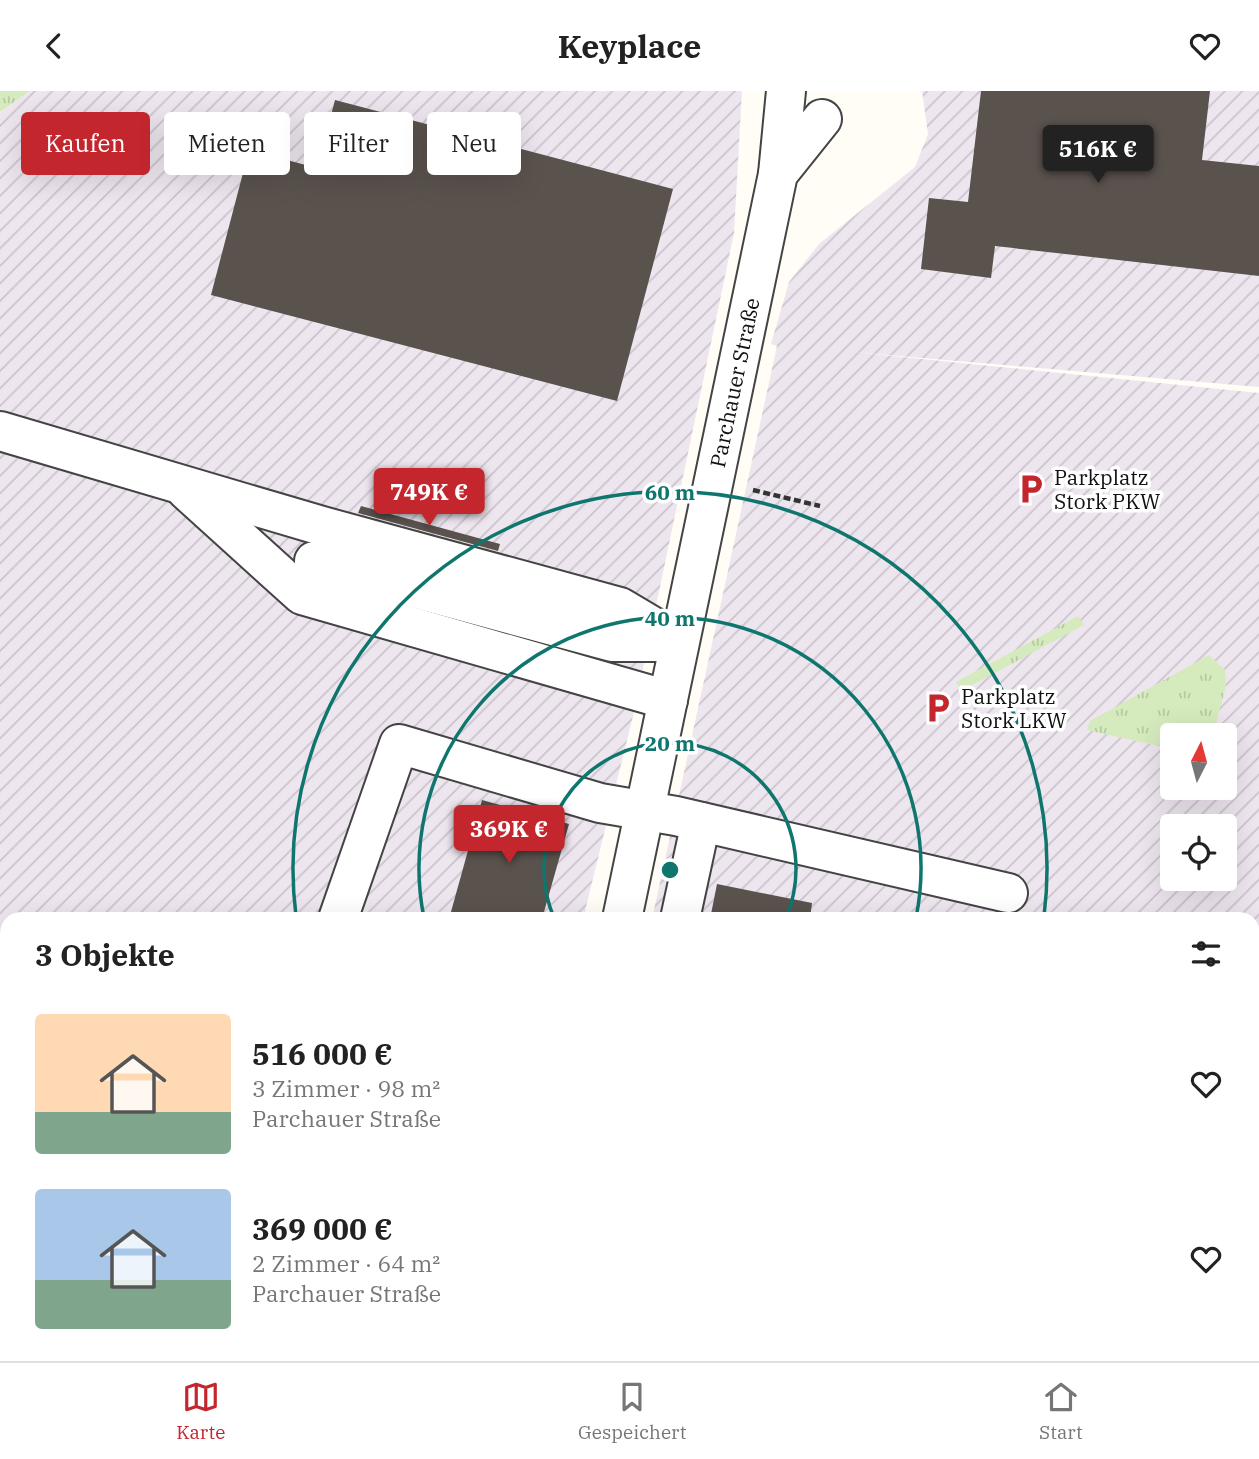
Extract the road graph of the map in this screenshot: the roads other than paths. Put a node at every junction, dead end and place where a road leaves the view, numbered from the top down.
1 (786, 91) edge
2 (822, 119) dead end
3 (778, 174) junction
4 (1, 435) edge
5 (179, 484) junction
6 (314, 561) dead end
7 (679, 642) junction
8 (668, 699) junction
9 (644, 811) junction
10 (701, 823) junction
11 (1008, 893) dead end
12 (340, 912) edge
13 (623, 912) edge
14 (682, 912) edge

1 - 3 street, Parchauer Straße
2 - 3 street, Parchauer Straße
3 - 7 street, Parchauer Straße
4 - 5 street
5 - 7 street
5 - 8 street
6 - 7 street
7 - 8 street, Parchauer Straße
8 - 9 street, Parchauer Straße
9 - 10 street
9 - 12 street
9 - 13 street, Parchauer Straße
10 - 11 street
10 - 14 street

